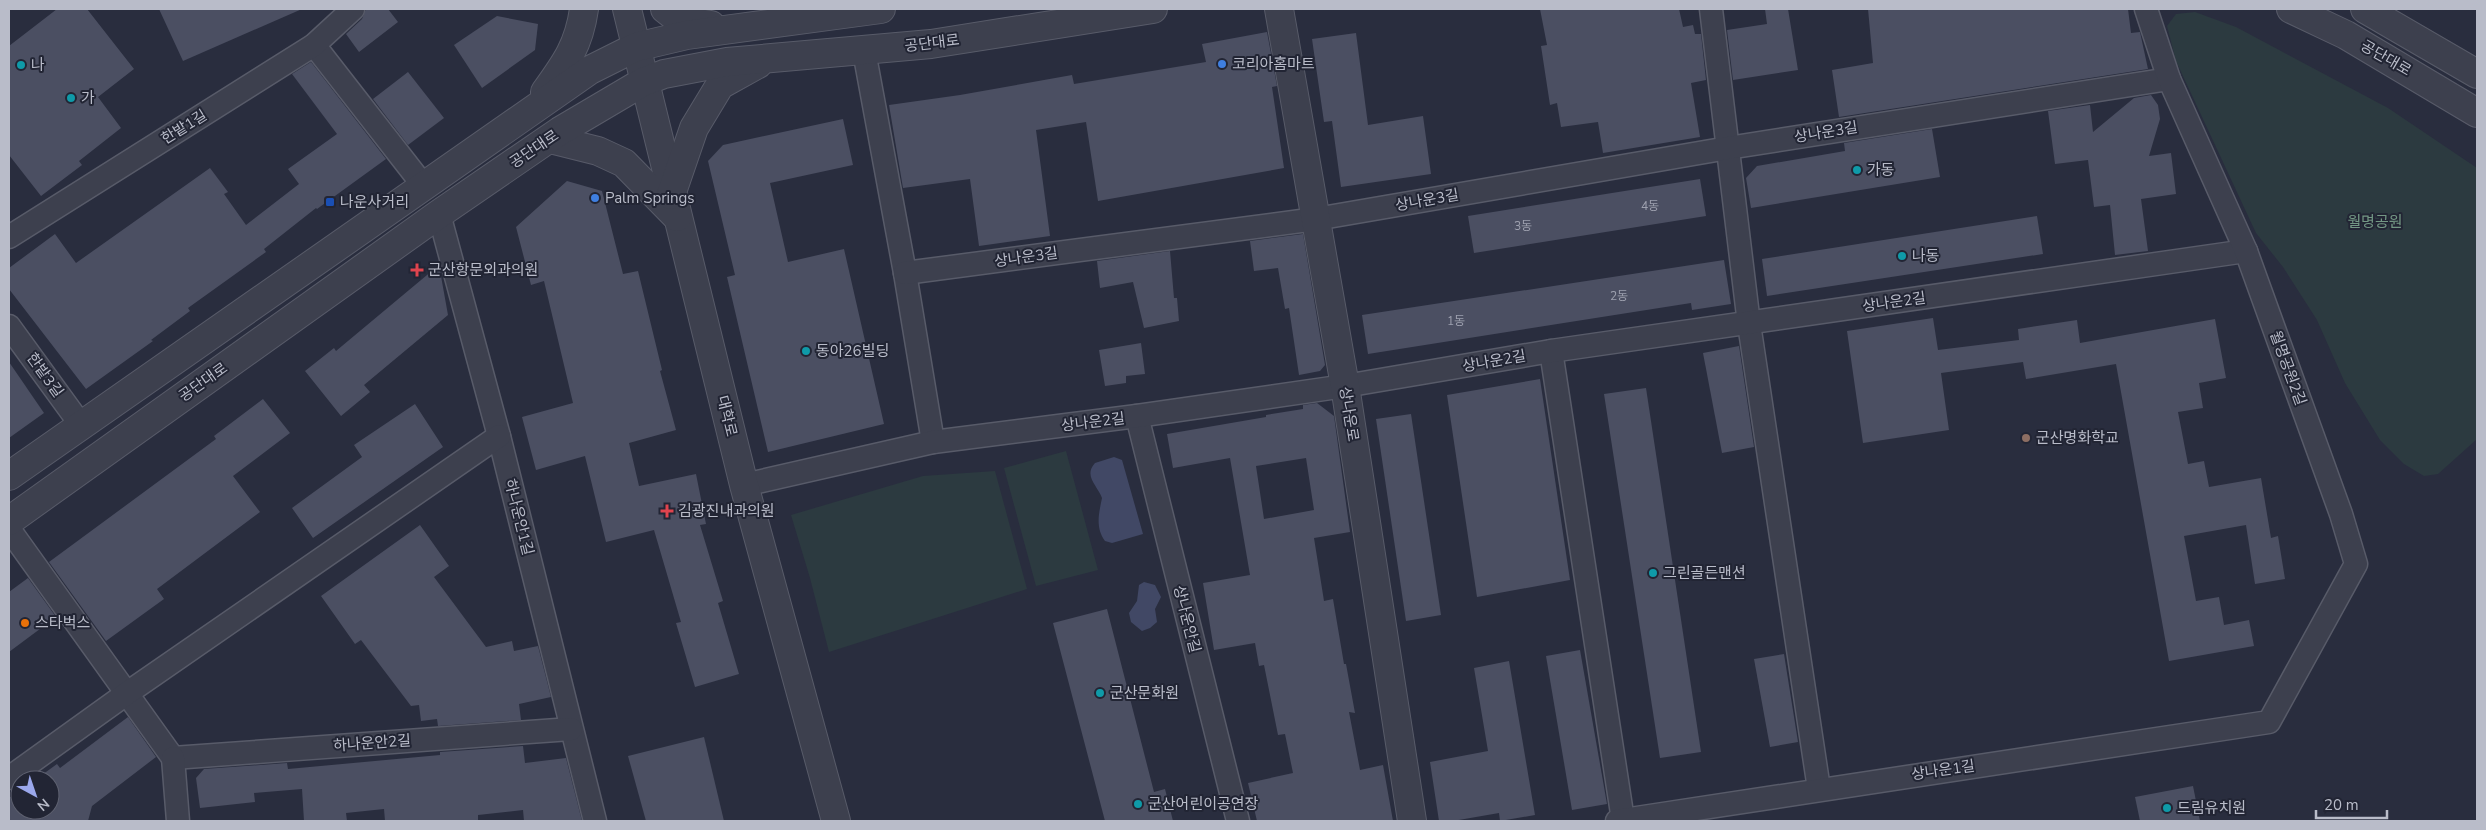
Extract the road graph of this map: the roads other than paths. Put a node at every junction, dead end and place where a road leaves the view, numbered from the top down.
1 (353, 9) edge
2 (584, 9) edge
3 (627, 9) edge
4 (665, 9) edge
5 (881, 9) edge
6 (1153, 9) edge
7 (1278, 9) edge
8 (1711, 9) edge
9 (2146, 9) edge
10 (2291, 9) edge
11 (2365, 9) edge
12 (852, 10) edge
13 (734, 28) junction
14 (314, 45) junction
15 (636, 47) junction
16 (864, 51) junction
17 (767, 59) junction
18 (2477, 74) edge
19 (2169, 79) junction
20 (643, 82) junction
21 (530, 111) junction
22 (2477, 112) edge
23 (550, 139) junction
24 (1728, 148) junction
25 (423, 185) junction
26 (674, 206) junction
27 (439, 214) junction
28 (1316, 219) junction
29 (9, 237) edge
30 (2246, 252) junction
31 (905, 273) junction
32 (1749, 324) junction
33 (9, 326) edge
34 (1551, 351) junction
35 (1345, 386) junction
36 (1137, 416) junction
37 (80, 424) junction
38 (499, 436) junction
39 (933, 442) junction
40 (9, 476) edge
41 (744, 485) junction
42 (9, 521) edge
43 (9, 529) edge
44 (126, 694) junction
45 (2269, 722) joint
46 (570, 729) junction
47 (172, 758) junction
48 (9, 778) edge
49 (1819, 788) junction
50 (178, 821) edge
51 (595, 821) edge
52 (836, 821) edge
53 (1238, 821) edge
54 (1412, 821) edge
55 (1620, 821) edge

1 - 14 street, 한밭1길
2 - 21 street
3 - 15 street, 대학로
4 - 13 street
5 - 12 street
6 - 16 street, 공단대로
7 - 28 street, 상나운로
8 - 24 street
9 - 19 street, 월명공원2길
10 - 22 street, 공단대로
11 - 18 street
12 - 13 street
13 - 15 street
14 - 25 street
14 - 29 street, 한밭1길
15 - 20 street, 대학로
15 - 21 street
16 - 17 street, 공단대로
16 - 31 street
17 - 20 street, 공단대로
17 - 26 street
19 - 24 street, 상나운3길
19 - 30 street, 월명공원2길
20 - 23 street, 공단대로
20 - 26 street, 대학로
21 - 25 street
23 - 26 street
23 - 27 street, 공단대로
24 - 28 street, 상나운3길
24 - 32 street
25 - 37 street
26 - 41 street, 대학로
27 - 38 street, 하나운안1길
27 - 42 street, 공단대로
28 - 31 street, 상나운3길
28 - 35 street, 상나운로
30 - 32 street, 상나운2길
30 - 45 street, 월명공원2길
31 - 39 street
32 - 34 street, 상나운2길
32 - 49 street
33 - 37 street, 한밭3길
34 - 35 street, 상나운2길
34 - 55 street
35 - 36 street, 상나운2길
35 - 54 street, 상나운로
36 - 39 street, 상나운2길
36 - 53 street, 상나운안길
37 - 40 street
38 - 44 street
38 - 46 street, 하나운안1길
39 - 41 street, 상나운2길
41 - 52 street, 대학로
43 - 44 street
44 - 47 street
44 - 48 street
45 - 49 street, 상나운1길
46 - 47 street, 하나운안2길
46 - 51 street, 하나운안1길
47 - 50 street
49 - 55 street, 상나운1길

